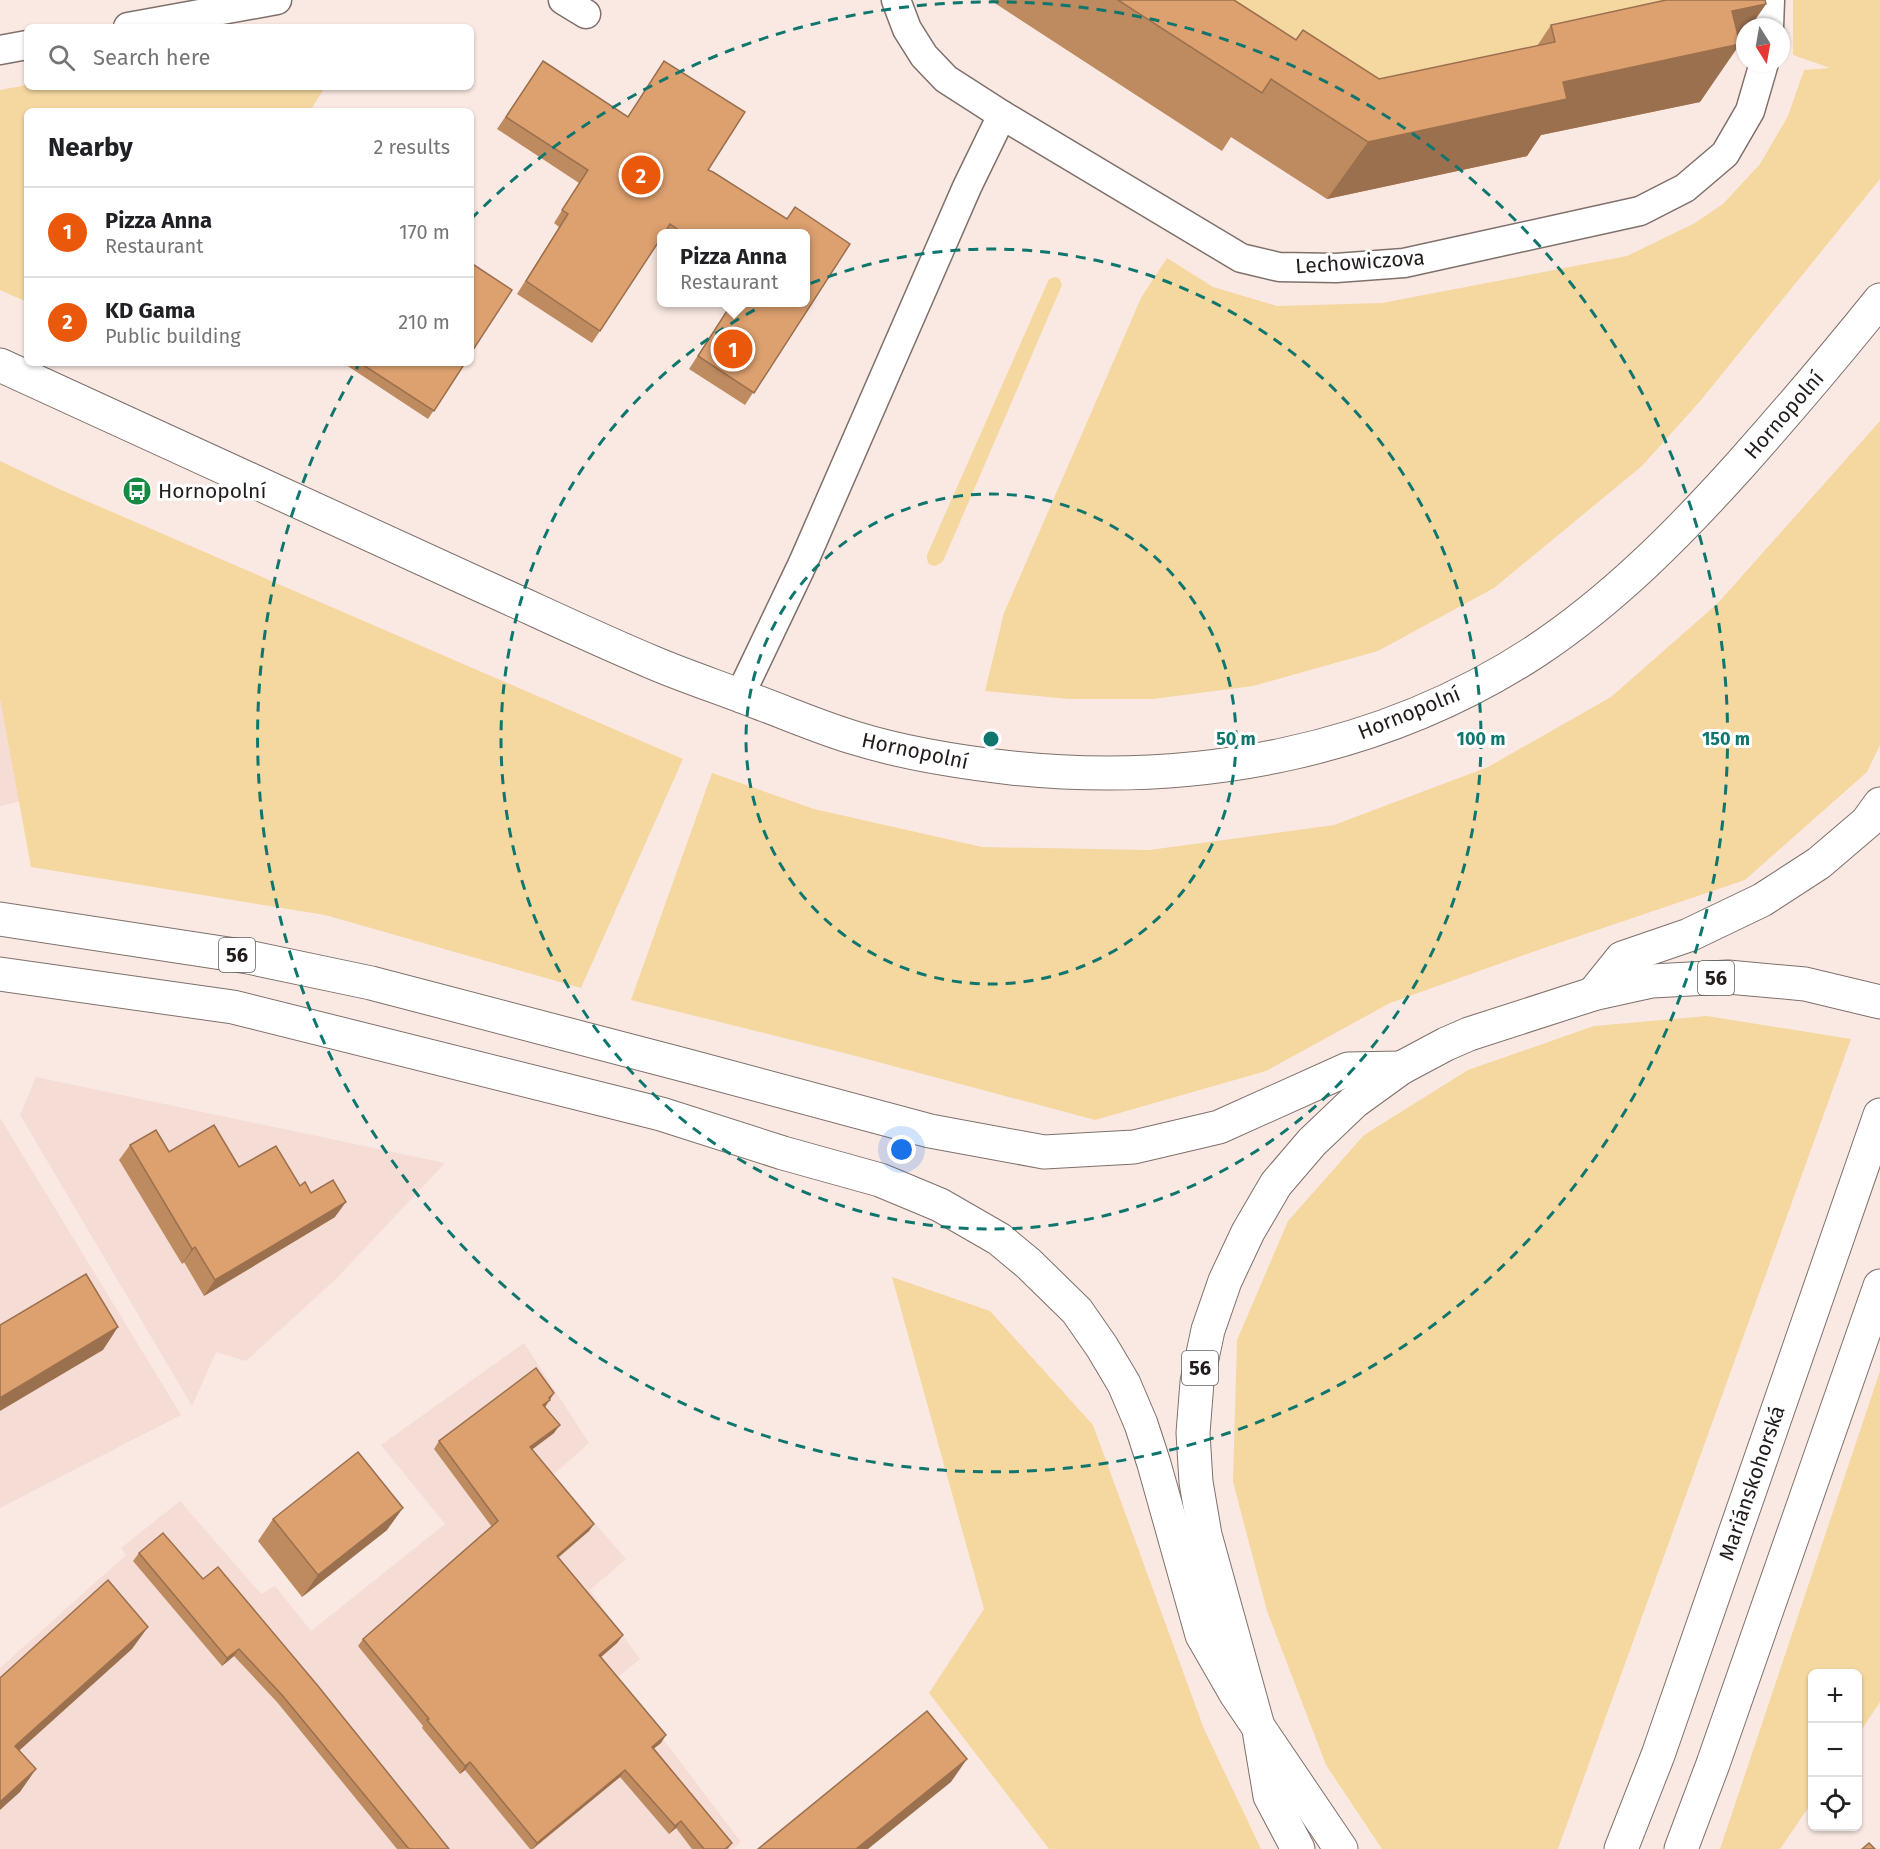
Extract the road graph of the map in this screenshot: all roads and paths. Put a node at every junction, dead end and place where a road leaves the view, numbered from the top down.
1 (277, 0) edge
2 (896, 0) edge
3 (1770, 0) edge
4 (1769, 18) edge
5 (145, 24) edge
6 (24, 46) edge
7 (0, 50) edge
8 (1761, 72) edge
9 (1002, 115) junction
10 (1880, 300) edge
11 (0, 364) edge
12 (740, 695) junction
13 (1880, 804) edge
14 (0, 919) edge
15 (1625, 972) junction
16 (0, 974) edge
17 (1880, 1002) edge
18 (1401, 1068) junction
19 (1880, 1115) edge
20 (1880, 1286) edge
21 (1259, 1730) junction
22 (1298, 1849) edge
23 (1341, 1849) edge
24 (1621, 1849) edge
25 (1681, 1849) edge

1 - 5 street
2 - 9 street, Lechowiczova
3 - 4 street
6 - 7 street
8 - 9 street, Lechowiczova
9 - 12 street
10 - 12 main road, Hornopolní
11 - 12 main road, Hornopolní
13 - 15 main road
14 - 18 main road, 56
15 - 17 main road, 56
15 - 18 main road, 56
16 - 21 main road, 56
18 - 21 main road, 56
19 - 24 main road, Mariánskohorská
20 - 25 main road
21 - 22 main road
21 - 23 main road, 56

